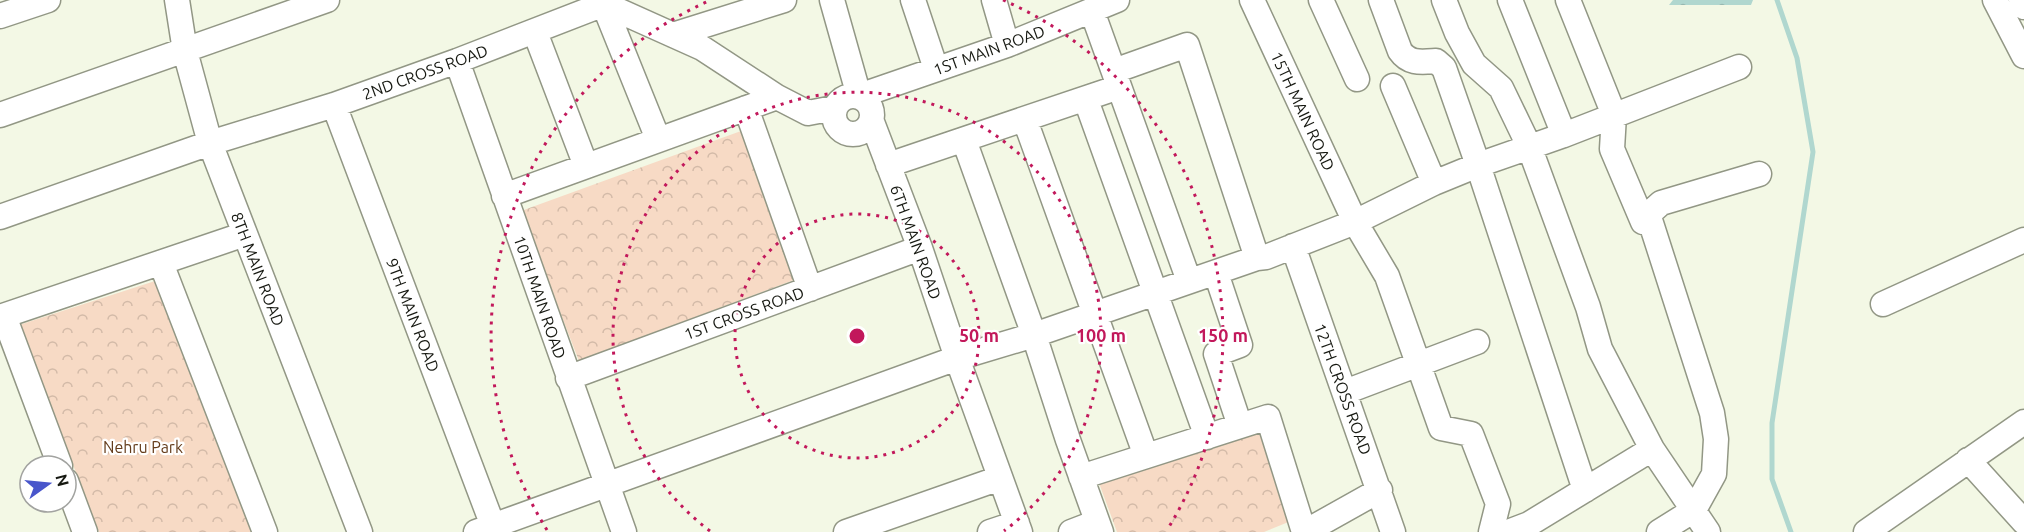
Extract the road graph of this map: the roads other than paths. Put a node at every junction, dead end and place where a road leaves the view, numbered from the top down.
1 (48, 0) edge
2 (177, 0) edge
3 (327, 0) edge
4 (784, 0) edge
5 (832, 0) edge
6 (913, 0) edge
7 (994, 0) edge
8 (1118, 0) edge
9 (1252, 0) edge
10 (1321, 0) edge
11 (1381, 0) edge
12 (1444, 0) edge
13 (1510, 0) edge
14 (1568, 0) edge
15 (1995, 0) edge
16 (2021, 0) edge
17 (603, 2) edge
18 (2024, 7) edge
19 (728, 8) edge
20 (1076, 10) edge
21 (0, 16) edge
22 (535, 32) junction
23 (673, 35) junction
24 (1007, 45) junction
25 (185, 51) junction
26 (2024, 56) edge
27 (457, 61) junction
28 (1739, 68) dead end
29 (936, 69) junction
30 (1116, 79) junction
31 (1357, 79) dead end
32 (1393, 86) dead end
33 (860, 96) junction
34 (777, 97) junction
35 (1086, 100) junction
36 (334, 105) junction
37 (746, 108) junction
38 (834, 108) junction
39 (0, 115) edge
40 (1614, 115) junction
41 (1025, 120) junction
42 (872, 122) junction
43 (1564, 135) junction
44 (658, 139) junction
45 (964, 140) junction
46 (210, 143) junction
47 (1529, 146) junction
48 (888, 165) junction
49 (1478, 165) junction
50 (586, 166) junction
51 (1758, 174) dead end
52 (1434, 183) junction
53 (504, 196) junction
54 (0, 217) edge
55 (1355, 222) junction
56 (1643, 222) dead end
57 (245, 234) junction
58 (2024, 240) edge
59 (1293, 246) junction
60 (920, 248) junction
61 (1257, 258) junction
62 (160, 263) junction
63 (1216, 273) junction
64 (1189, 281) junction
65 (810, 289) junction
66 (1155, 292) junction
67 (1883, 304) dead end
68 (1094, 314) junction
69 (2, 316) edge
70 (1034, 335) junction
71 (1477, 342) dead end
72 (957, 358) junction
73 (1419, 365) junction
74 (568, 378) junction
75 (1345, 393) junction
76 (2024, 422) edge
77 (1240, 426) junction
78 (1207, 437) junction
79 (1652, 449) junction
80 (55, 454) edge
81 (1146, 456) junction
82 (1968, 460) junction
83 (1081, 477) junction
84 (1000, 478) junction
85 (606, 486) junction
86 (1380, 490) junction
87 (1585, 490) junction
88 (1694, 510) junction
89 (78, 513) edge
90 (2024, 522) edge
91 (1018, 527) edge
92 (1099, 527) edge
93 (485, 529) edge
94 (85, 532) edge
95 (265, 532) edge
96 (360, 532) edge
97 (624, 532) edge
98 (846, 532) edge
99 (990, 532) edge
100 (1071, 532) edge
101 (1304, 532) edge
102 (1393, 532) edge
103 (1491, 532) edge
104 (1508, 532) edge
105 (1659, 532) edge
106 (1708, 532) edge
107 (1866, 532) edge

1 - 21 street
2 - 25 street, 8TH MAIN ROAD
3 - 25 street
4 - 19 street
5 - 33 street
6 - 29 street
7 - 24 street
8 - 20 street, 1ST MAIN ROAD
9 - 55 street, 15TH MAIN ROAD
10 - 31 street
11 - 49 street
12 - 47 street
13 - 43 street
14 - 40 street
15 - 26 street
16 - 18 street
17 - 22 street, 2ND CROSS ROAD
17 - 23 street
17 - 44 street
19 - 23 street
20 - 24 street, 1ST MAIN ROAD
20 - 30 street
22 - 27 street, 2ND CROSS ROAD
22 - 50 street
23 - 34 street
24 - 29 street, 1ST MAIN ROAD
25 - 39 street
25 - 46 street, 8TH MAIN ROAD
27 - 36 street, 2ND CROSS ROAD
27 - 53 street, 10TH MAIN ROAD
28 - 40 street
29 - 33 street, 1ST MAIN ROAD
30 - 35 street
30 - 61 street
30 - 64 street
32 - 52 street
33 - 38 street
33 - 42 street
34 - 37 street
34 - 38 street
35 - 41 street
35 - 66 street
36 - 46 street, 2ND CROSS ROAD
36 - 93 street, 9TH MAIN ROAD
37 - 44 street
37 - 65 street
38 - 42 street
40 - 43 street
40 - 56 street
41 - 45 street
41 - 68 street
42 - 48 street, 6TH MAIN ROAD
43 - 47 street
44 - 50 street
45 - 48 street
45 - 70 street
46 - 54 street, 2ND CROSS ROAD
46 - 57 street, 8TH MAIN ROAD
47 - 49 street
47 - 79 street
48 - 60 street, 6TH MAIN ROAD
49 - 52 street
49 - 87 street
50 - 53 street
51 - 88 street
52 - 55 street
53 - 74 street, 10TH MAIN ROAD
55 - 59 street
55 - 73 street, 15TH MAIN ROAD
57 - 62 street
57 - 96 street, 8TH MAIN ROAD
58 - 67 street
59 - 61 street
59 - 75 street, 12TH CROSS ROAD
60 - 65 street, 1ST CROSS ROAD
60 - 72 street, 6TH MAIN ROAD
61 - 63 street
62 - 69 street
62 - 95 street
63 - 64 street
63 - 77 street
64 - 66 street
65 - 74 street, 1ST CROSS ROAD
66 - 68 street
66 - 78 street
68 - 70 street
68 - 81 street
69 - 80 street
70 - 72 street
70 - 83 street
71 - 73 street
72 - 84 street, 6TH MAIN ROAD
72 - 85 street
73 - 75 street
73 - 103 street, 15TH MAIN ROAD
74 - 85 street, 10TH MAIN ROAD
75 - 86 street, 12TH CROSS ROAD
76 - 82 street
77 - 78 street
77 - 101 street
78 - 81 street
79 - 87 street
79 - 88 street
81 - 83 street
82 - 90 street
82 - 107 street
83 - 92 street
84 - 91 street, 6TH MAIN ROAD
84 - 98 street
85 - 93 street
85 - 97 street, 10TH MAIN ROAD
86 - 101 street
86 - 102 street, 12TH CROSS ROAD
87 - 104 street
88 - 105 street
88 - 106 street
89 - 94 street
91 - 99 street
92 - 100 street

